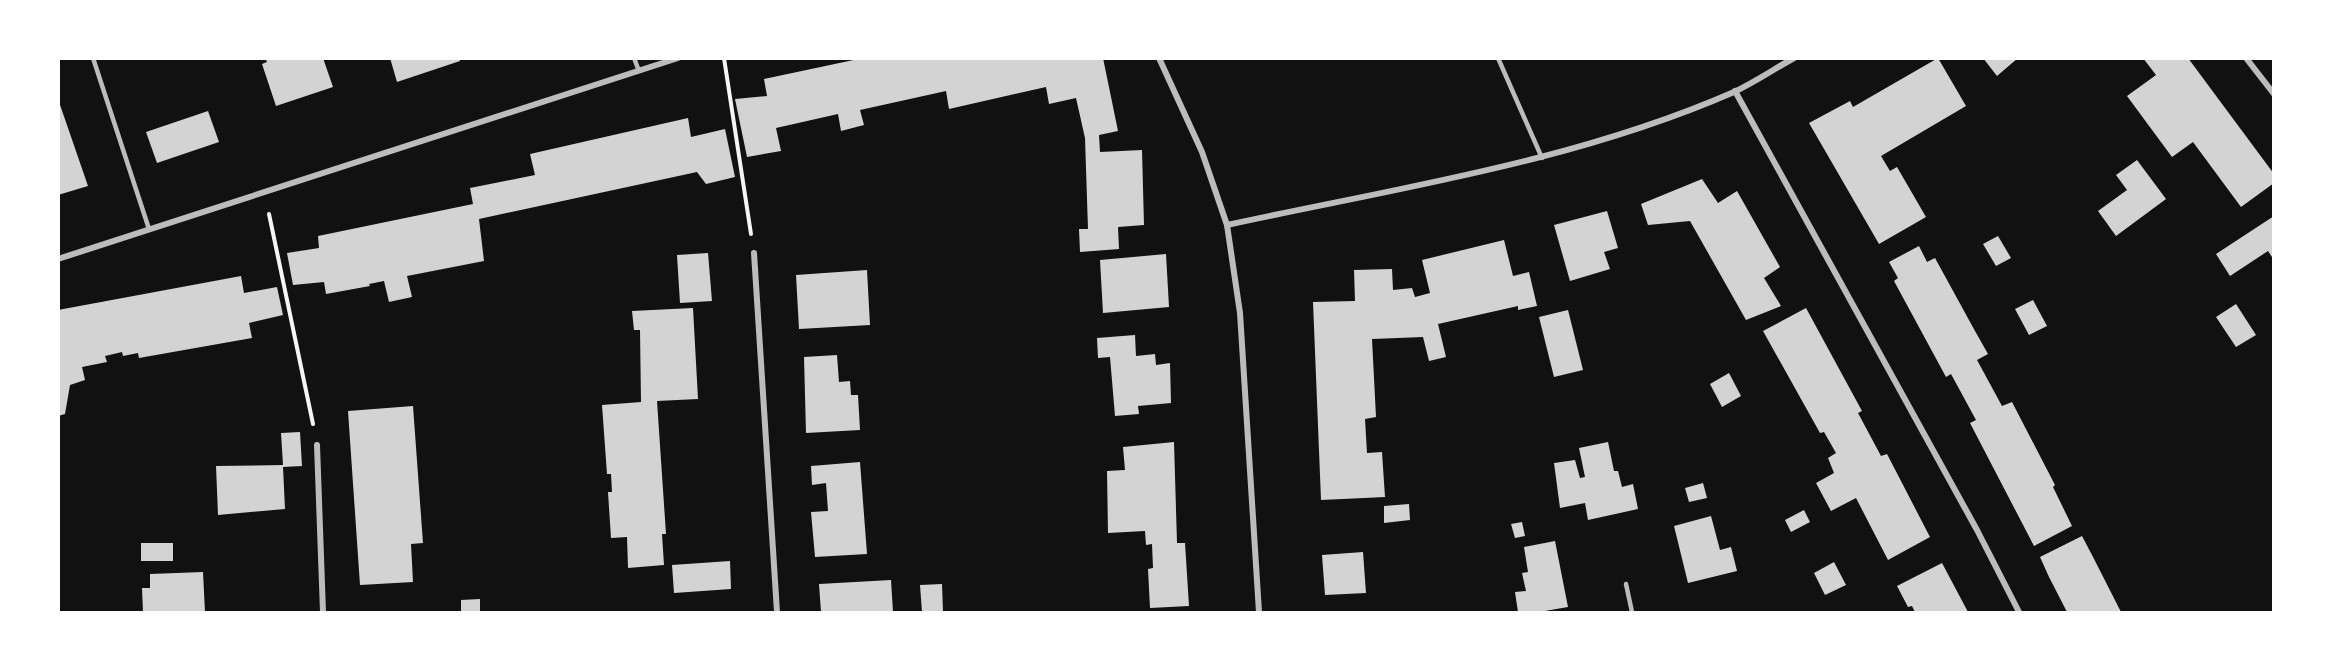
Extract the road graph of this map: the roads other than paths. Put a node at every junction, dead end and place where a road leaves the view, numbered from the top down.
1 (93, 58) edge
2 (634, 58) edge
3 (678, 58) edge
4 (1159, 58) edge
5 (1498, 58) edge
6 (1794, 58) edge
7 (2246, 58) edge
8 (639, 71) junction
9 (1735, 91) junction
10 (2274, 94) edge
11 (1542, 158) junction
12 (1227, 225) junction
13 (149, 229) junction
14 (754, 253) road end
15 (58, 259) edge
16 (317, 445) road end
17 (1626, 584) dead end
18 (323, 612) edge
19 (777, 612) edge
20 (1259, 612) edge
21 (1632, 612) edge
22 (2019, 612) edge

1 - 13 lane
2 - 8 lane
3 - 8 street
4 - 12 street
5 - 11 lane
6 - 9 street
7 - 10 street
8 - 13 street
9 - 11 street
9 - 22 street
11 - 12 street
12 - 20 street
13 - 15 street
14 - 19 street
16 - 18 street
17 - 21 lane

